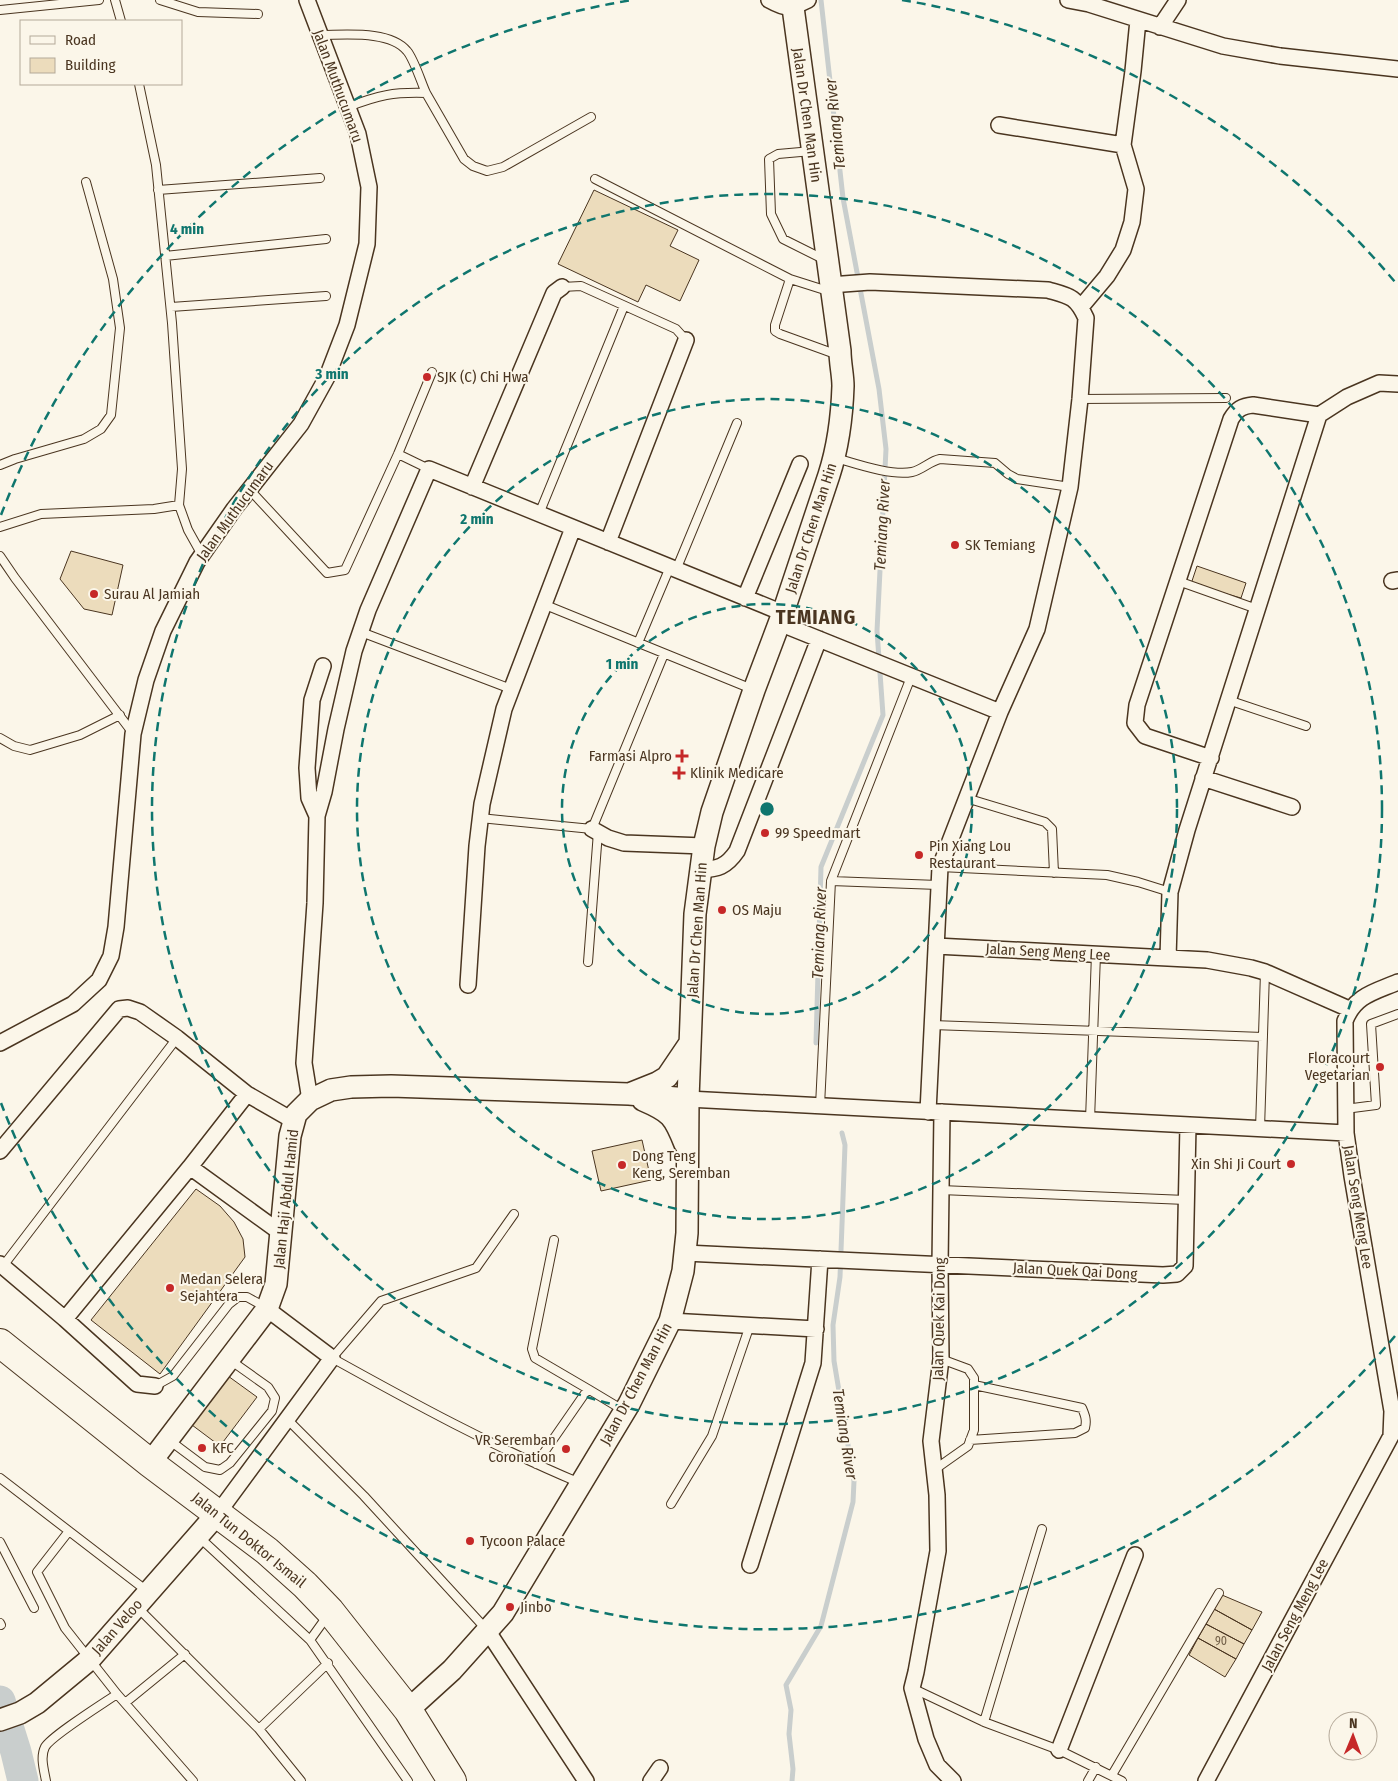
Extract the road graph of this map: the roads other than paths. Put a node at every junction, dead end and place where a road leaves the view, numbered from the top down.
1 (99, 0) edge
2 (115, 0) edge
3 (160, 0) edge
4 (307, 0) edge
5 (769, 0) edge
6 (1068, 0) edge
7 (1178, 0) edge
8 (798, 3) edge
9 (0, 10) edge
10 (258, 14) dead end
11 (122, 20) edge
12 (1138, 20) junction
13 (1160, 27) junction
14 (321, 36) junction
15 (1398, 69) edge
16 (139, 85) edge
17 (426, 93) junction
18 (348, 107) junction
19 (591, 117) dead end
20 (1000, 125) dead end
21 (1122, 145) junction
22 (812, 152) junction
23 (320, 178) dead end
24 (594, 178) dead end
25 (86, 182) dead end
26 (158, 190) junction
27 (326, 239) dead end
28 (165, 256) junction
29 (827, 261) junction
30 (790, 279) junction
31 (562, 287) joint
32 (836, 287) junction
33 (326, 296) dead end
34 (624, 306) junction
35 (170, 307) junction
36 (1081, 307) junction
37 (686, 340) joint
38 (840, 355) junction
39 (432, 372) dead end
40 (1398, 384) edge
41 (1226, 398) dead end
42 (1080, 399) junction
43 (1319, 415) junction
44 (737, 423) dead end
45 (398, 454) junction
46 (834, 458) junction
47 (800, 464) dead end
48 (0, 465) edge
49 (429, 469) junction
50 (472, 487) junction
51 (1070, 487) junction
52 (250, 490) junction
53 (179, 504) junction
54 (538, 514) junction
55 (0, 527) edge
56 (573, 528) junction
57 (608, 542) junction
58 (202, 555) junction
59 (0, 556) edge
60 (673, 568) junction
61 (1178, 581) junction
62 (745, 598) junction
63 (544, 604) junction
64 (1257, 609) junction
65 (781, 618) junction
66 (362, 632) junction
67 (819, 639) junction
68 (638, 643) junction
69 (664, 654) junction
70 (323, 666) dead end
71 (912, 677) junction
72 (511, 689) junction
73 (754, 690) junction
74 (1228, 700) junction
75 (1000, 712) junction
76 (120, 715) junction
77 (1306, 726) dead end
78 (134, 734) junction
79 (0, 738) edge
80 (1211, 758) junction
81 (1203, 778) junction
82 (966, 798) junction
83 (1292, 807) dead end
84 (317, 816) junction
85 (480, 818) junction
86 (595, 831) junction
87 (704, 846) junction
88 (940, 867) junction
89 (700, 870) junction
90 (1054, 873) junction
91 (831, 881) junction
92 (938, 885) junction
93 (1170, 892) junction
94 (936, 946) junction
95 (1096, 954) junction
96 (1168, 958) junction
97 (588, 962) dead end
98 (1265, 972) junction
99 (1398, 982) edge
100 (468, 985) dead end
101 (1349, 1010) junction
102 (1398, 1014) edge
103 (932, 1025) junction
104 (1093, 1030) junction
105 (1263, 1037) junction
106 (177, 1038) junction
107 (0, 1043) edge
108 (690, 1043) junction
109 (247, 1094) junction
110 (629, 1094) junction
111 (688, 1099) junction
112 (310, 1100) junction
113 (820, 1106) junction
114 (1345, 1109) junction
115 (935, 1112) junction
116 (1090, 1120) junction
117 (294, 1121) junction
118 (1188, 1125) junction
119 (1260, 1129) junction
120 (1346, 1133) junction
121 (688, 1149) junction
122 (0, 1151) edge
123 (190, 1167) junction
124 (941, 1190) junction
125 (1186, 1200) junction
126 (514, 1214) dead end
127 (282, 1233) junction
128 (554, 1240) dead end
129 (685, 1253) junction
130 (825, 1259) junction
131 (2, 1265) edge
132 (940, 1265) junction
133 (267, 1308) junction
134 (64, 1319) junction
135 (670, 1321) junction
136 (750, 1325) junction
137 (816, 1329) junction
138 (0, 1343) edge
139 (332, 1358) junction
140 (229, 1359) junction
141 (942, 1359) junction
142 (974, 1385) junction
143 (155, 1386) joint
144 (588, 1389) junction
145 (625, 1410) junction
146 (1395, 1412) edge
147 (287, 1419) junction
148 (169, 1440) junction
149 (970, 1440) junction
150 (150, 1464) junction
151 (536, 1464) junction
152 (934, 1470) junction
153 (0, 1478) edge
154 (580, 1483) junction
155 (671, 1504) dead end
156 (218, 1513) junction
157 (1042, 1529) dead end
158 (69, 1531) junction
159 (198, 1536) junction
160 (0, 1542) edge
161 (1135, 1556) dead end
162 (750, 1566) dead end
163 (1219, 1593) dead end
164 (142, 1599) junction
165 (34, 1608) dead end
166 (330, 1611) junction
167 (487, 1630) junction
168 (310, 1640) junction
169 (185, 1654) junction
170 (88, 1660) junction
171 (328, 1663) junction
172 (912, 1688) junction
173 (117, 1694) junction
174 (125, 1703) junction
175 (408, 1710) junction
176 (0, 1720) edge
177 (984, 1722) junction
178 (259, 1729) junction
179 (1060, 1750) junction
180 (1096, 1767) junction
181 (660, 1768) dead end
182 (1112, 1775) junction
183 (46, 1781) edge
184 (193, 1781) edge
185 (301, 1781) edge
186 (408, 1781) edge
187 (452, 1781) edge
188 (586, 1781) edge
189 (651, 1781) edge
190 (953, 1781) edge
191 (1088, 1781) edge
192 (1122, 1781) edge
193 (1206, 1781) edge

1 - 9 lane
2 - 11 lane
3 - 10 lane
4 - 14 street, Jalan Muthucumaru
5 - 8 street
6 - 12 street
7 - 13 street
8 - 22 street, Jalan Dr Chen Man Hin
12 - 13 street
12 - 21 street
13 - 15 street
14 - 17 lane
14 - 18 street, Jalan Muthucumaru
16 - 26 lane
17 - 18 lane
17 - 19 lane
18 - 52 street, Jalan Muthucumaru
20 - 21 street
21 - 36 street
22 - 29 street, Jalan Dr Chen Man Hin
22 - 29 lane
23 - 26 lane
24 - 30 lane
25 - 48 lane
26 - 28 lane
27 - 28 lane
28 - 35 lane
29 - 32 street, Jalan Dr Chen Man Hin
30 - 32 lane
30 - 38 lane
31 - 34 lane
31 - 50 street
32 - 36 street
32 - 38 street, Jalan Dr Chen Man Hin
33 - 35 lane
34 - 37 lane
34 - 54 lane
35 - 53 lane
36 - 42 street, Jalan Quek Kai Dong
37 - 57 street
38 - 46 street, Jalan Dr Chen Man Hin
39 - 45 lane
40 - 43 street
41 - 42 lane
42 - 51 street, Jalan Quek Kai Dong
43 - 61 street
43 - 64 street
44 - 60 lane
45 - 49 lane
45 - 52 lane
46 - 51 lane
46 - 65 street, Jalan Dr Chen Man Hin
47 - 62 street
49 - 50 street
49 - 66 street
50 - 54 street
51 - 75 street, Jalan Quek Kai Dong
52 - 58 street, Jalan Muthucumaru
53 - 55 lane
53 - 58 lane
54 - 56 street
56 - 57 street
56 - 63 street
57 - 60 street
58 - 78 street, Jalan Muthucumaru
59 - 76 lane
60 - 62 street
60 - 68 lane
61 - 64 lane
61 - 80 street
62 - 65 street
63 - 68 lane
63 - 72 street
64 - 74 street
65 - 67 street
65 - 73 street, Jalan Dr Chen Man Hin
66 - 72 lane
66 - 84 street
67 - 71 street
67 - 89 street
68 - 69 lane
69 - 73 lane
69 - 86 lane
70 - 84 street
71 - 75 street
71 - 91 lane
72 - 85 street
73 - 87 street, Jalan Dr Chen Man Hin
74 - 77 lane
74 - 80 street
75 - 82 street, Jalan Quek Kai Dong
76 - 78 lane
76 - 79 lane
78 - 107 street, Jalan Muthucumaru
80 - 81 street
81 - 83 street
81 - 93 street
82 - 88 street, Jalan Quek Kai Dong
82 - 90 lane
84 - 112 street
85 - 86 lane
85 - 100 street
86 - 87 street
86 - 97 lane
87 - 89 street, Jalan Dr Chen Man Hin
88 - 90 lane
88 - 92 street, Jalan Quek Kai Dong
89 - 108 street, Jalan Dr Chen Man Hin
90 - 93 lane
91 - 92 lane
91 - 113 lane
92 - 94 street, Jalan Quek Kai Dong
93 - 96 street
94 - 95 street, Jalan Seng Meng Lee
94 - 103 street, Jalan Quek Kai Dong
95 - 96 street, Jalan Seng Meng Lee
95 - 104 lane
96 - 98 street, Jalan Seng Meng Lee
98 - 101 street, Jalan Seng Meng Lee
98 - 105 lane
99 - 101 street
101 - 114 street, Jalan Seng Meng Lee
102 - 114 lane
103 - 104 lane
103 - 115 street, Jalan Quek Kai Dong
104 - 105 lane
104 - 116 lane
105 - 119 lane
106 - 109 street
106 - 122 street
106 - 131 lane
108 - 110 street
108 - 111 street, Jalan Dr Chen Man Hin
109 - 117 street
109 - 123 street
110 - 111 street, Jalan Haji Abdul Hamid
110 - 112 street, Jalan Haji Abdul Hamid
110 - 121 street
111 - 113 street
111 - 121 street, Jalan Dr Chen Man Hin
112 - 117 street, Jalan Haji Abdul Hamid
113 - 115 street
114 - 120 street, Jalan Seng Meng Lee
115 - 116 street
115 - 124 street, Jalan Quek Kai Dong
116 - 118 street
117 - 127 street, Jalan Haji Abdul Hamid
118 - 119 street
118 - 125 street, Jalan Quek Qai Dong
119 - 120 street
120 - 146 street, Jalan Seng Meng Lee
121 - 129 street, Jalan Dr Chen Man Hin
123 - 127 street
123 - 134 street
124 - 125 lane
124 - 132 street, Jalan Quek Kai Dong
125 - 132 street, Jalan Quek Qai Dong
126 - 139 lane
127 - 133 street, Jalan Haji Abdul Hamid
128 - 144 lane
129 - 130 street, Jalan Quek Qai Dong
129 - 135 street, Jalan Dr Chen Man Hin
130 - 132 street, Jalan Quek Qai Dong
130 - 137 street
131 - 134 street
132 - 141 street, Jalan Quek Kai Dong
133 - 139 street
133 - 140 street, Jalan Haji Abdul Hamid
133 - 143 lane
134 - 143 street
135 - 136 street
135 - 145 street, Jalan Dr Chen Man Hin
136 - 137 street
136 - 155 lane
137 - 162 street
138 - 150 highway, Jalan Tun Doktor Ismail
139 - 147 street
139 - 151 lane
140 - 148 street, Jalan Haji Abdul Hamid
140 - 148 lane
141 - 142 lane
141 - 152 street, Jalan Quek Kai Dong
142 - 149 lane
142 - 149 lane
144 - 145 lane
144 - 151 lane
145 - 154 street, Jalan Dr Chen Man Hin
146 - 193 street, Jalan Seng Meng Lee
147 - 156 street
147 - 167 lane
148 - 150 street, Jalan Haji Abdul Hamid
149 - 152 lane
150 - 156 highway, Jalan Tun Doktor Ismail
151 - 154 lane
152 - 172 street, Jalan Quek Kai Dong
153 - 158 lane
154 - 167 street, Jalan Dr Chen Man Hin
156 - 159 street, Jalan Veloo
156 - 166 highway, Jalan Tun Doktor Ismail
157 - 177 lane
158 - 164 lane
158 - 170 lane
159 - 164 street, Jalan Veloo
159 - 168 lane
160 - 165 lane
161 - 179 street
163 - 182 lane
164 - 169 lane
164 - 170 street, Jalan Veloo
166 - 168 lane
166 - 175 highway, Jalan Tun Doktor Ismail
167 - 175 street, Jalan Dr Chen Man Hin
167 - 188 street
168 - 171 lane
169 - 174 lane
169 - 178 lane
170 - 173 lane
170 - 176 street, Jalan Veloo
171 - 178 lane
171 - 186 lane
172 - 177 lane
172 - 190 street, Jalan Quek Kai Dong
173 - 174 lane
173 - 183 lane
174 - 184 lane
175 - 187 highway, Jalan Tun Doktor Ismail
177 - 179 lane
178 - 185 lane
179 - 180 lane
180 - 182 lane
180 - 191 lane
181 - 189 street
182 - 192 lane

